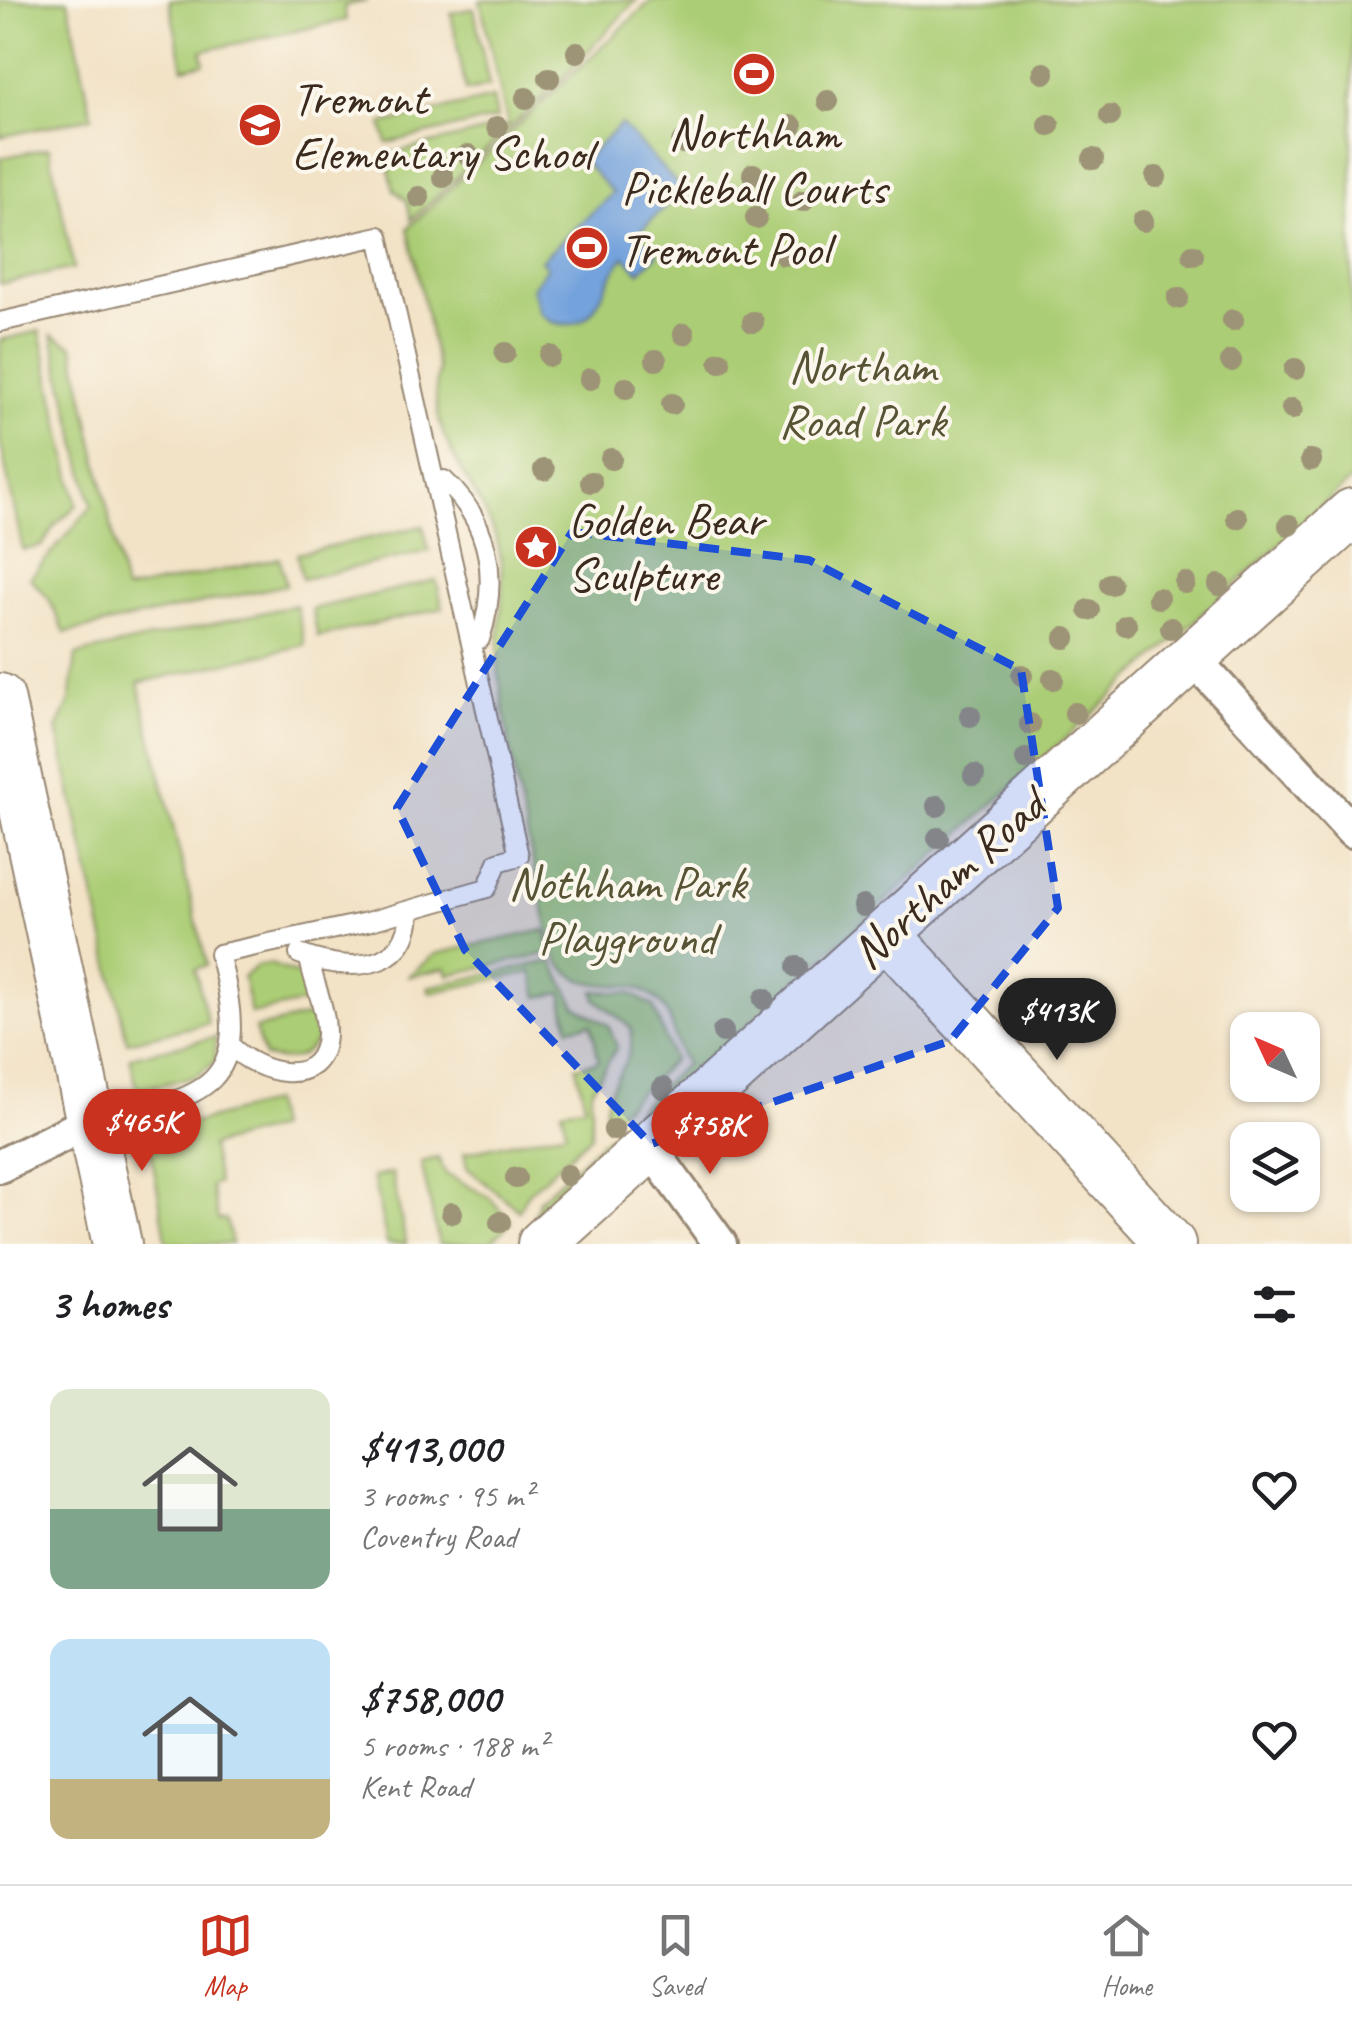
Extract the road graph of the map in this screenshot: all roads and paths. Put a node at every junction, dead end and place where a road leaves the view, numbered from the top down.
1 (0, 322) edge
2 (434, 483) junction
3 (1352, 513) edge
4 (470, 641) junction
5 (1191, 656) junction
6 (0, 698) edge
7 (1352, 831) edge
8 (410, 911) junction
9 (886, 934) junction
10 (275, 945) junction
11 (310, 958) junction
12 (230, 1045) junction
13 (91, 1121) junction
14 (649, 1146) junction
15 (0, 1166) edge
16 (116, 1244) edge
17 (542, 1244) edge
18 (720, 1244) edge
19 (1170, 1244) edge

1 - 2 lane
2 - 4 lane
2 - 4 lane
3 - 5 street, Northam Road
4 - 8 lane
5 - 7 street
5 - 9 street, Northam Road
6 - 13 street
8 - 10 lane
8 - 11 lane
9 - 14 street, Northam Road
9 - 19 street
10 - 11 lane
10 - 12 lane
11 - 12 lane
12 - 13 lane
13 - 15 street
13 - 16 street
14 - 17 street, Northam Road
14 - 18 street

